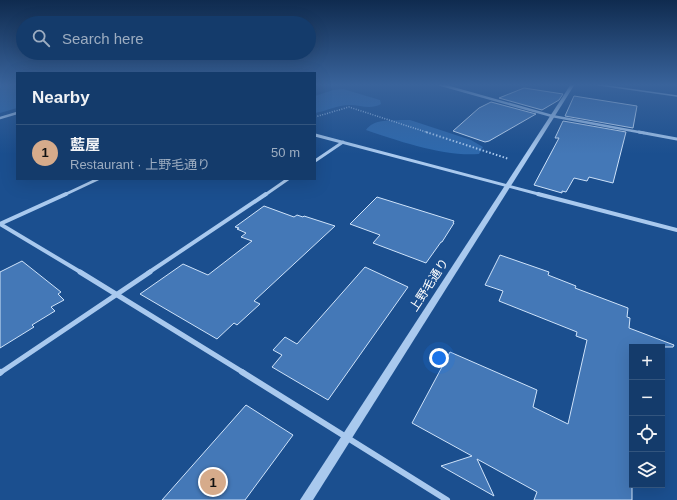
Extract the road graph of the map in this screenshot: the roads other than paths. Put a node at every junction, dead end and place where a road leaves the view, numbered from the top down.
1 (521, 107) edge
2 (558, 107) edge
3 (16, 113) edge
4 (552, 116) junction
5 (0, 118) edge
6 (316, 135) edge
7 (677, 139) edge
8 (343, 142) junction
9 (316, 160) edge
10 (96, 180) edge
11 (287, 180) edge
12 (507, 185) junction
13 (0, 224) edge
14 (677, 230) edge
15 (117, 294) junction
16 (0, 373) edge
17 (346, 438) junction
18 (306, 500) edge
19 (447, 500) edge

1 - 4 street
2 - 4 street, 上野毛通り
3 - 5 street
4 - 7 street
4 - 12 street, 上野毛通り
6 - 8 street
8 - 9 street
8 - 12 street
10 - 13 street
11 - 15 street
12 - 14 street
12 - 17 street, 上野毛通り
13 - 15 street
15 - 16 street
15 - 17 street
17 - 18 street, 上野毛通り
17 - 19 street

